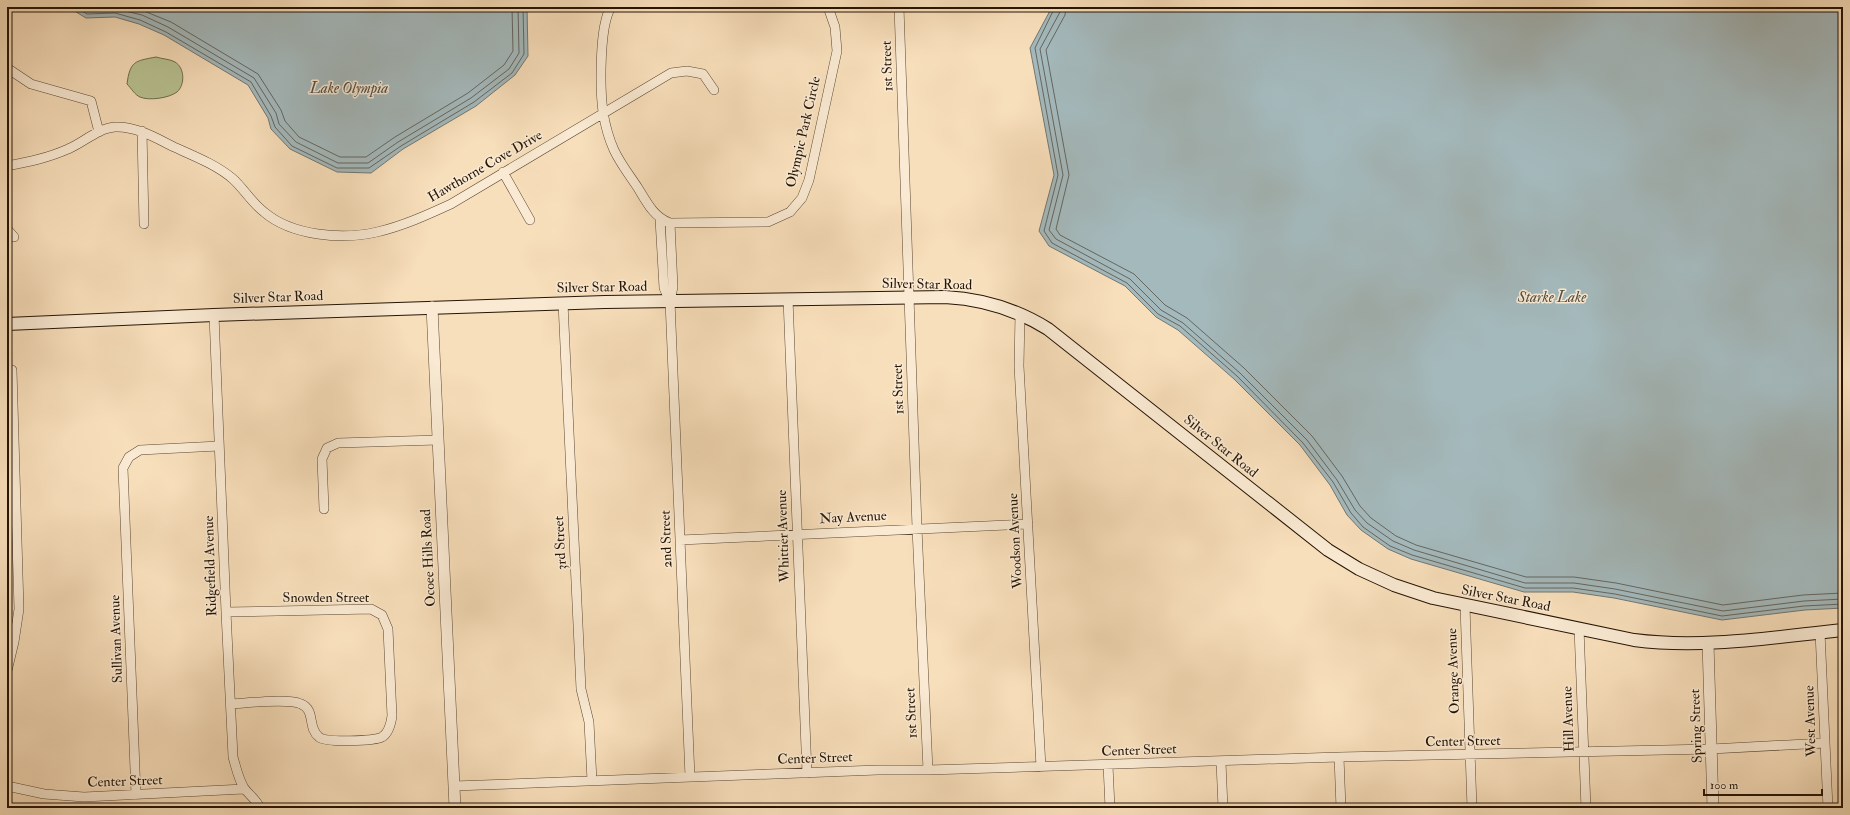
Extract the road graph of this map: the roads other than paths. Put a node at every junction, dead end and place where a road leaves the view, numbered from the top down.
1 (611, 7) edge
2 (828, 7) edge
3 (899, 7) edge
4 (7, 68) edge
5 (714, 90) dead end
6 (603, 112) junction
7 (142, 131) junction
8 (99, 132) junction
9 (7, 166) edge
10 (503, 172) junction
11 (660, 219) junction
12 (530, 220) dead end
13 (670, 223) junction
14 (144, 224) dead end
15 (7, 229) edge
16 (14, 238) dead end
17 (909, 297) junction
18 (788, 299) junction
19 (670, 301) junction
20 (563, 303) junction
21 (432, 307) junction
22 (214, 314) junction
23 (1020, 314) junction
24 (7, 324) edge
25 (12, 370) dead end
26 (438, 440) junction
27 (219, 446) junction
28 (324, 509) dead end
29 (11, 519) edge
30 (1028, 524) junction
31 (917, 528) junction
32 (797, 534) junction
33 (680, 540) junction
34 (1465, 606) junction
35 (226, 612) junction
36 (1579, 628) junction
37 (1843, 630) edge
38 (1820, 632) junction
39 (1708, 643) junction
40 (7, 670) edge
41 (231, 704) junction
42 (1824, 744) junction
43 (1711, 749) junction
44 (1584, 752) junction
45 (1470, 756) junction
46 (1339, 757) junction
47 (1221, 762) junction
48 (1108, 765) junction
49 (1041, 767) junction
50 (928, 770) junction
51 (807, 773) junction
52 (690, 777) junction
53 (592, 781) junction
54 (7, 786) edge
55 (454, 786) junction
56 (244, 789) junction
57 (136, 795) junction
58 (260, 808) edge
59 (454, 808) edge
60 (1110, 808) edge
61 (1223, 808) edge
62 (1341, 808) edge
63 (1472, 808) edge
64 (1586, 808) edge
65 (1713, 808) edge
66 (1828, 808) edge

1 - 6 street, Olympic Park Circle
2 - 13 street, Olympic Park Circle
3 - 17 street, 1st Street
4 - 8 street
5 - 6 street, Hawthorne Cove Drive
6 - 10 street, Hawthorne Cove Drive
6 - 11 street, Olympic Park Circle
7 - 8 street, Hawthorne Cove Drive
7 - 10 street, Hawthorne Cove Drive
7 - 14 street
8 - 9 street, Hawthorne Cove Drive
10 - 12 street
11 - 13 street, Olympic Park Circle
11 - 19 street
13 - 19 street
15 - 16 street
17 - 18 main road, Silver Star Road
17 - 23 main road, Silver Star Road
17 - 31 street, 1st Street
18 - 19 main road, Silver Star Road
18 - 32 street, Whittier Avenue
19 - 20 main road, Silver Star Road
19 - 33 street, 2nd Street
20 - 21 main road, Silver Star Road
20 - 53 street, 3rd Street
21 - 22 main road, Silver Star Road
21 - 26 street, Ocoee Hills Road
22 - 24 main road, Silver Star Road
22 - 27 street, Ridgefield Avenue
23 - 30 street, Woodson Avenue
23 - 34 main road, Silver Star Road
25 - 29 street
26 - 28 street
26 - 55 street, Ocoee Hills Road
27 - 35 street, Ridgefield Avenue
27 - 57 street, Sullivan Avenue
29 - 40 street
30 - 31 street, Nay Avenue
30 - 49 street, Woodson Avenue
31 - 32 street, Nay Avenue
31 - 50 street, 1st Street
32 - 33 street, Nay Avenue
32 - 51 street, Whittier Avenue
33 - 52 street, 2nd Street
34 - 36 main road, Silver Star Road
34 - 45 street, Orange Avenue
35 - 41 street, Ridgefield Avenue
35 - 41 street, Snowden Street
36 - 39 main road, Silver Star Road
36 - 44 street, Hill Avenue
37 - 38 main road, Silver Star Road
38 - 39 main road, Silver Star Road
38 - 42 street, West Avenue
39 - 43 street, Spring Street
41 - 56 street, Ridgefield Avenue
42 - 43 street, Center Street
42 - 66 street, West Avenue
43 - 44 street, Center Street
43 - 65 street, Spring Street
44 - 45 street, Center Street
44 - 64 street, Hill Avenue
45 - 46 street, Center Street
45 - 63 street, Orange Avenue
46 - 47 street, Center Street
46 - 62 street
47 - 48 street, Center Street
47 - 61 street
48 - 49 street, Center Street
48 - 60 street
49 - 50 street, Center Street
50 - 51 street, Center Street
51 - 52 street, Center Street
52 - 53 street, Center Street
53 - 55 street, Center Street
54 - 57 street, Center Street
55 - 59 street, Ocoee Hills Road
56 - 57 street, Center Street
56 - 58 street, Ridgefield Avenue

